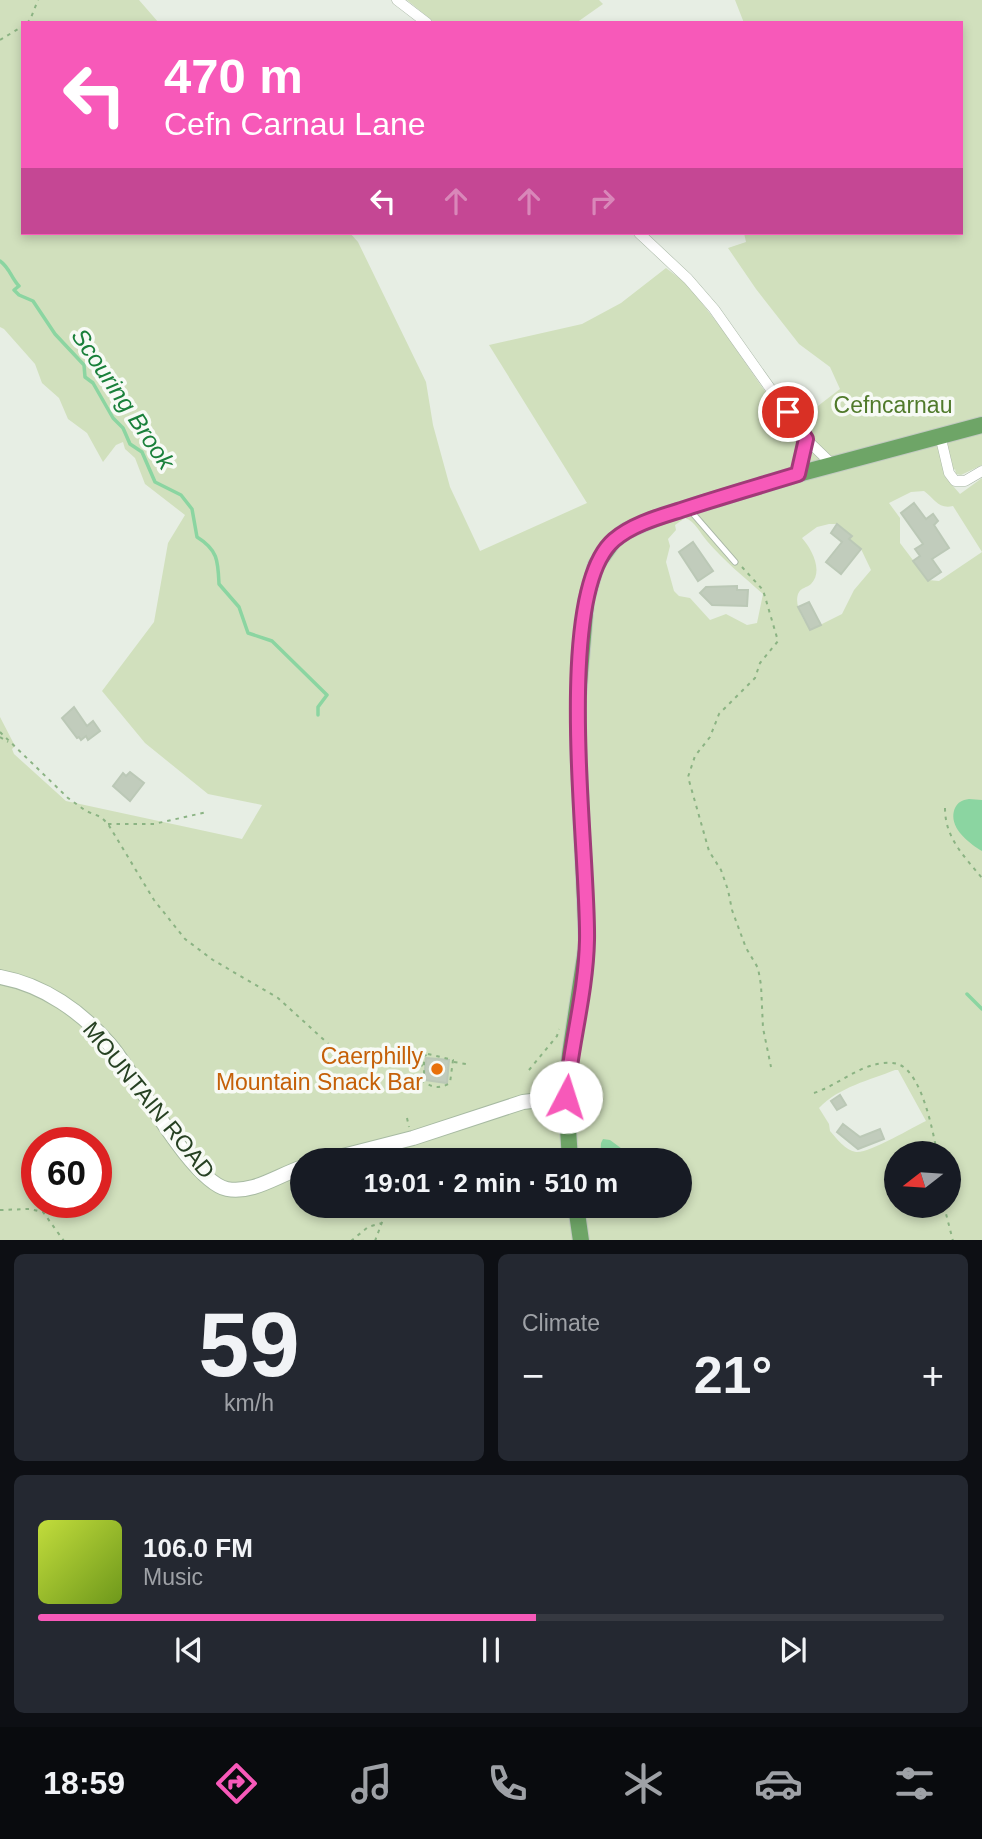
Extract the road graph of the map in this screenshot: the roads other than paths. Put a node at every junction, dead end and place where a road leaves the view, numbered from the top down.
1 (397, 0) edge
2 (424, 21) edge
3 (641, 235) edge
4 (982, 425) edge
5 (940, 435) junction
6 (806, 439) junction
7 (833, 465) junction
8 (982, 471) edge
9 (798, 474) junction
10 (688, 508) junction
11 (735, 562) road end
12 (0, 977) edge
13 (566, 1097) junction
14 (374, 1148) edge
15 (569, 1148) edge
16 (290, 1172) edge
17 (578, 1218) edge
18 (581, 1240) edge

1 - 2 street
3 - 6 street
4 - 5 main road
5 - 7 main road
5 - 8 street
6 - 7 street
6 - 9 street
7 - 9 main road
9 - 10 main road
10 - 11 lane
10 - 13 main road
12 - 16 main road, MOUNTAIN ROAD
13 - 14 main road
13 - 15 main road
17 - 18 main road

